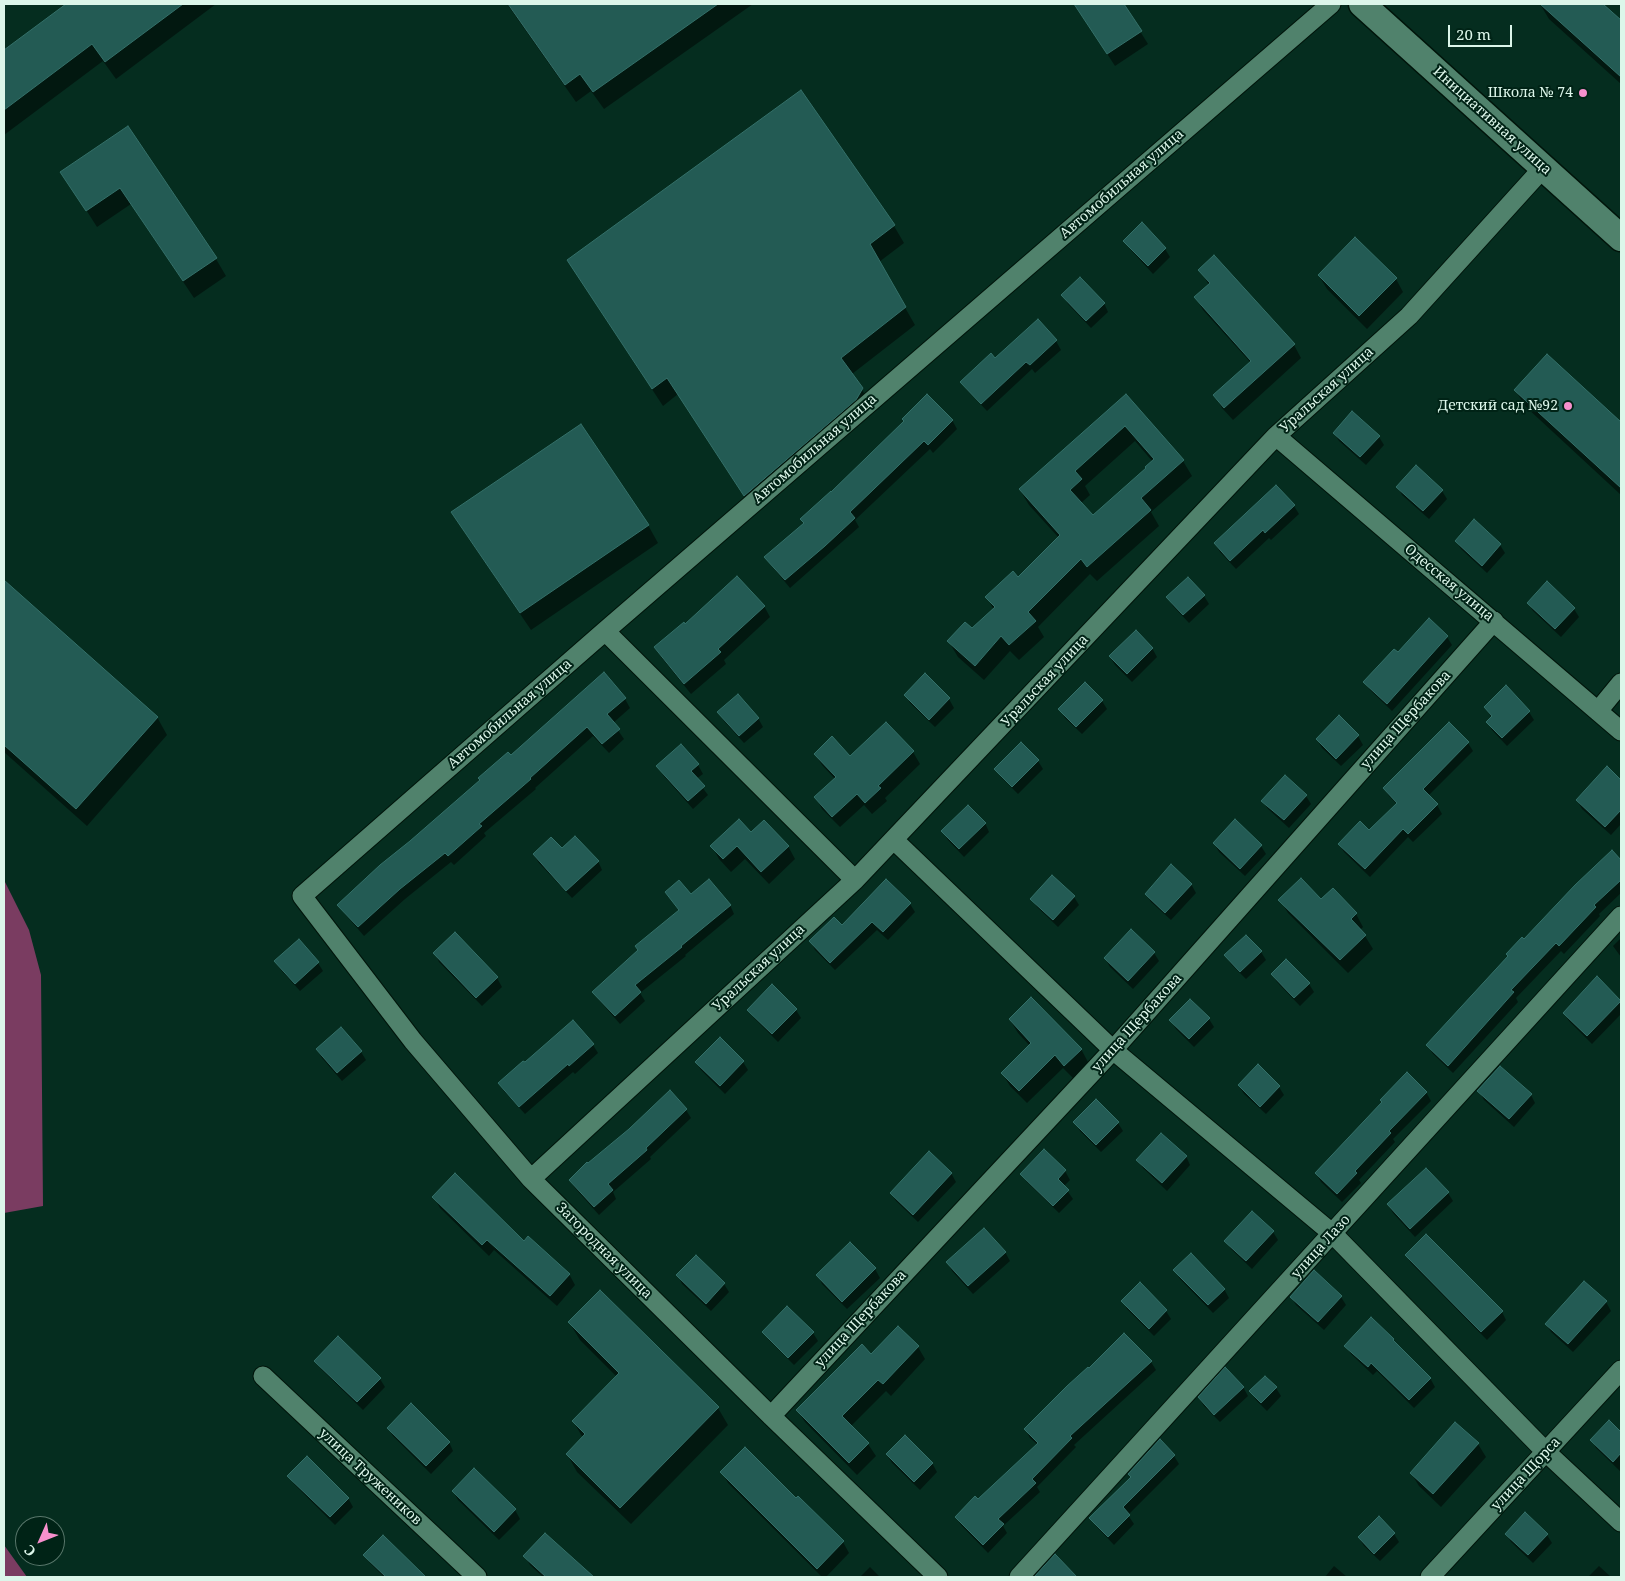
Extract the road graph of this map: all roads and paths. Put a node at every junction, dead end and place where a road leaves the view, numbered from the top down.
1 (1331, 4) edge
2 (1362, 4) edge
3 (1543, 168) junction
4 (1621, 238) edge
5 (1276, 436) junction
6 (1494, 621) junction
7 (604, 631) junction
8 (1621, 683) edge
9 (1598, 711) junction
10 (1621, 731) edge
11 (894, 840) junction
12 (855, 880) junction
13 (302, 896) joint
14 (1621, 916) edge
15 (1113, 1050) junction
16 (531, 1179) junction
17 (1333, 1234) junction
18 (1621, 1370) edge
19 (263, 1376) dead end
20 (771, 1416) junction
21 (1546, 1452) junction
22 (1621, 1522) edge
23 (477, 1577) edge
24 (938, 1577) edge
25 (1019, 1577) edge
26 (1430, 1577) edge

1 - 7 street, Автомобильная улица
2 - 3 main road, Инициативная улица
3 - 4 main road, Инициативная улица
3 - 5 street, Уральская улица
5 - 6 street, Одесская улица
5 - 11 street, Уральская улица
6 - 9 street, Одесская улица
6 - 15 street, улица Щербакова
7 - 12 street
7 - 13 street, Автомобильная улица
8 - 9 street
9 - 10 street, Одесская улица
11 - 12 street, Уральская улица
11 - 15 street
12 - 16 street, Уральская улица
13 - 16 street, Загородная улица
14 - 17 street, улица Лазо
15 - 17 street
15 - 20 street, улица Щербакова
16 - 20 street, Загородная улица
17 - 21 street
17 - 25 street, улица Лазо
18 - 21 street, улица Щорса
19 - 23 street, улица Тружеников
20 - 24 street, Загородная улица
21 - 22 street
21 - 26 street, улица Щорса

